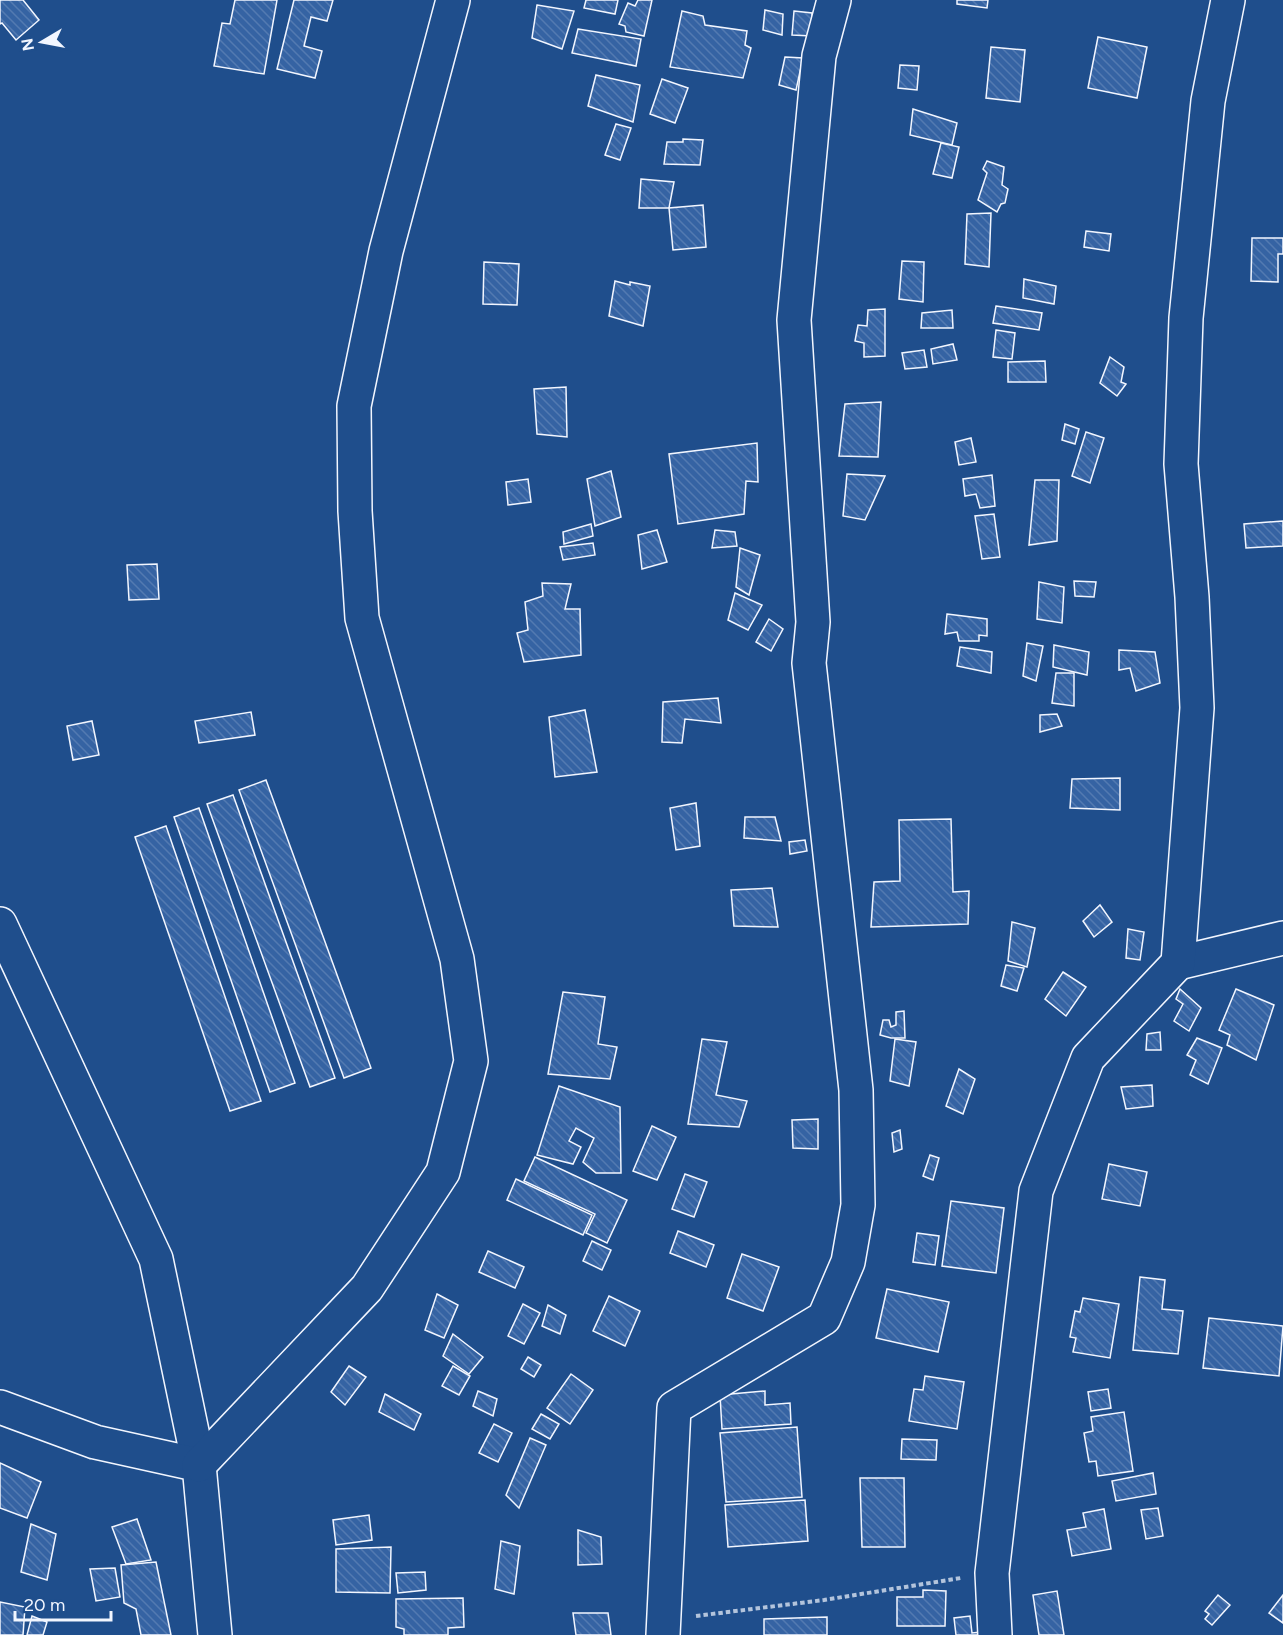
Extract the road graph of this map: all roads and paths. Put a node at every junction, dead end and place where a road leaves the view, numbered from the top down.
1 (453, 0) edge
2 (834, 0) edge
3 (1228, 0) edge
4 (0, 924) edge
5 (1283, 938) edge
6 (1178, 963) junction
7 (0, 1407) edge
8 (200, 1465) junction
9 (992, 1573) junction
10 (663, 1628) edge
11 (215, 1635) edge
12 (995, 1635) edge

1 - 8 street
2 - 10 street
3 - 6 street
4 - 8 street
5 - 6 street
6 - 9 street
7 - 8 street
8 - 11 street
9 - 10 path
9 - 12 street

